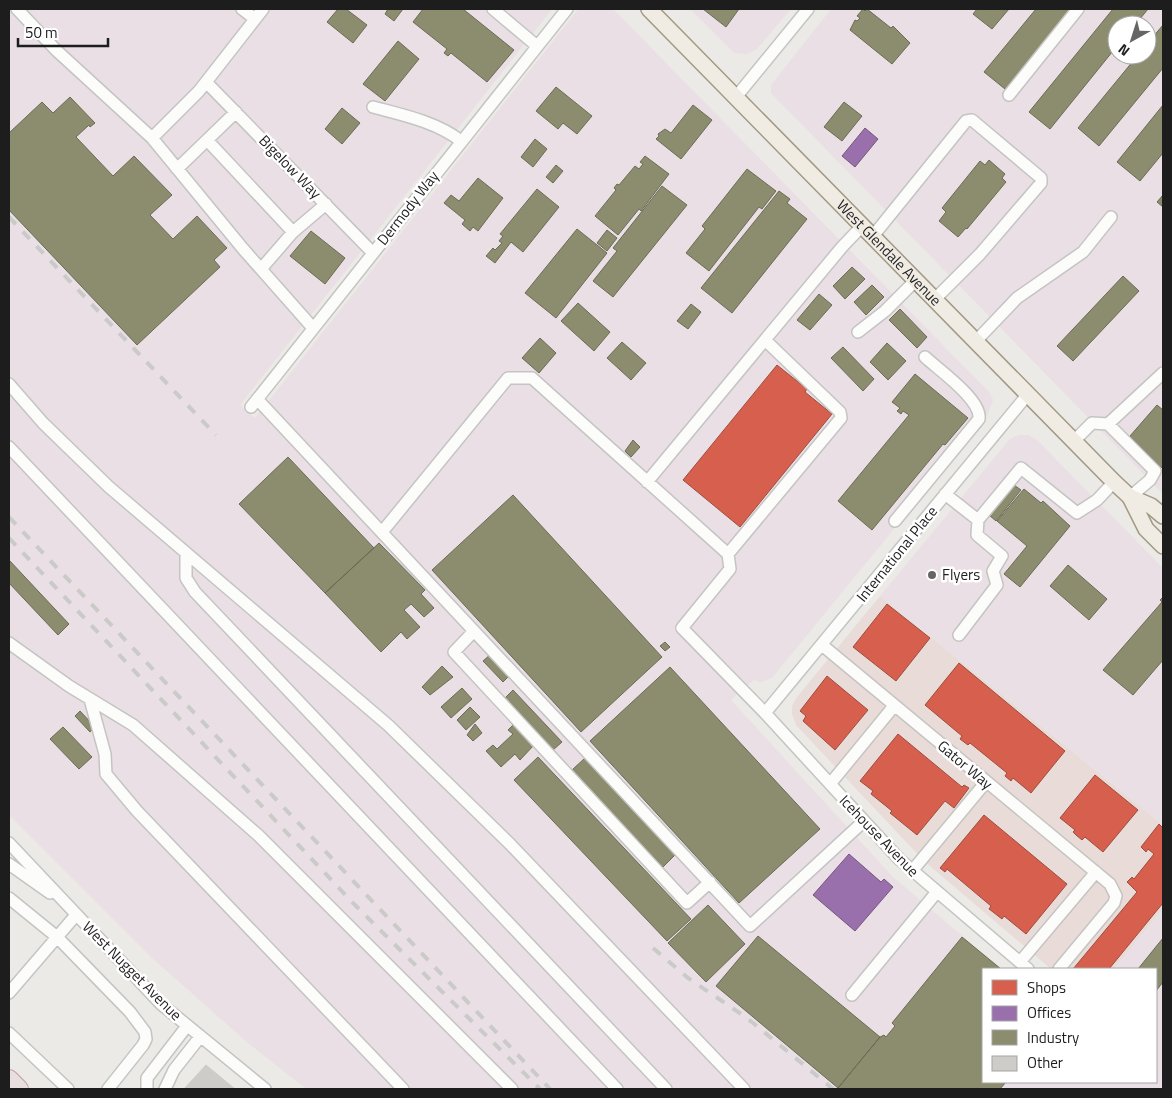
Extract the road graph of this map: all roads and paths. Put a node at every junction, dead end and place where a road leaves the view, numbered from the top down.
1 (17, 9) edge
2 (242, 9) edge
3 (263, 9) edge
4 (493, 9) edge
5 (566, 9) edge
6 (649, 9) edge
7 (1078, 9) edge
8 (805, 10) edge
9 (255, 19) junction
10 (537, 46) junction
11 (206, 82) junction
12 (1009, 95) dead end
13 (736, 97) junction
14 (373, 107) dead end
15 (236, 112) junction
16 (152, 138) junction
17 (208, 140) junction
18 (461, 141) junction
19 (177, 169) junction
20 (326, 204) junction
21 (1111, 217) dead end
22 (868, 230) junction
23 (293, 232) junction
24 (373, 253) junction
25 (261, 269) junction
26 (916, 280) junction
27 (935, 299) junction
28 (314, 328) junction
29 (858, 332) dead end
30 (765, 340) junction
31 (976, 341) junction
32 (925, 357) dead end
33 (1163, 373) edge
34 (9, 384) edge
35 (1028, 394) junction
36 (978, 421) junction
37 (1108, 424) junction
38 (995, 434) junction
39 (1074, 441) junction
40 (9, 446) edge
41 (647, 482) junction
42 (1114, 482) junction
43 (946, 494) junction
44 (1130, 496) junction
45 (906, 507) junction
46 (1163, 516) edge
47 (978, 520) junction
48 (895, 521) dead end
49 (923, 522) junction
50 (382, 532) junction
51 (1163, 546) edge
52 (186, 554) junction
53 (728, 554) junction
54 (474, 631) junction
55 (959, 635) dead end
56 (9, 644) edge
57 (822, 645) junction
58 (90, 699) junction
59 (894, 706) junction
60 (765, 713) junction
61 (986, 782) junction
62 (830, 784) junction
63 (864, 821) junction
64 (9, 843) edge
65 (9, 864) edge
66 (912, 872) junction
67 (1096, 872) junction
68 (710, 882) junction
69 (936, 893) junction
70 (9, 898) edge
71 (73, 912) junction
72 (57, 937) junction
73 (1024, 966) edge
74 (1060, 968) edge
75 (9, 993) edge
76 (852, 994) dead end
77 (187, 1026) junction
78 (9, 1033) edge
79 (200, 1038) junction
80 (9, 1079) edge
81 (19, 1089) edge
82 (68, 1089) edge
83 (108, 1089) edge
84 (147, 1089) edge
85 (165, 1089) edge
86 (265, 1089) edge
87 (403, 1089) edge
88 (512, 1089) edge
89 (617, 1089) edge
90 (666, 1089) edge
91 (744, 1089) edge

1 - 16 street
2 - 9 street
3 - 9 street
4 - 10 street
5 - 10 street, Dermody Way
6 - 13 main road, West Glendale Avenue
7 - 12 street
8 - 13 street
9 - 11 street
10 - 18 street, Dermody Way
11 - 15 street, Bigelow Way
11 - 16 street
13 - 22 main road, West Glendale Avenue
14 - 18 street
15 - 17 street
15 - 20 street, Bigelow Way
16 - 19 street
17 - 19 street
17 - 23 street
18 - 24 street, Dermody Way
19 - 25 street
20 - 23 street
20 - 24 street, Bigelow Way
21 - 31 street
22 - 26 main road, West Glendale Avenue
22 - 27 street
22 - 30 street
23 - 25 street
24 - 28 street, Dermody Way
25 - 28 street
26 - 27 main road, West Glendale Avenue
26 - 29 street
27 - 31 main road, West Glendale Avenue
28 - 50 street, Dermody Way
30 - 41 street
30 - 53 street
31 - 35 main road, West Glendale Avenue
32 - 36 street
33 - 37 street
34 - 52 street
35 - 38 street, International Place
35 - 39 main road, West Glendale Avenue
36 - 38 street
36 - 45 street
37 - 39 street
37 - 44 street
38 - 43 street, International Place
39 - 42 main road, West Glendale Avenue
40 - 89 street
41 - 50 street
41 - 53 street
42 - 44 main road, West Glendale Avenue
42 - 47 street
43 - 47 street
43 - 49 street, International Place
44 - 46 main road, West Glendale Avenue
44 - 51 main road, West Glendale Avenue
45 - 48 street
45 - 49 street
47 - 55 street
49 - 57 street, International Place
50 - 54 street
52 - 90 street
52 - 91 street
53 - 60 street, Icehouse Avenue
54 - 68 street
54 - 68 street
56 - 58 street
57 - 59 street, Gator Way
57 - 60 street, International Place
58 - 87 street
58 - 88 street
59 - 61 street, Gator Way
59 - 62 street
60 - 62 street, Icehouse Avenue
61 - 66 street
61 - 67 street, Gator Way
62 - 63 street, Icehouse Avenue
63 - 66 street, Icehouse Avenue
63 - 68 street
64 - 71 street, West Nugget Avenue
65 - 71 street
66 - 69 street, Icehouse Avenue
67 - 73 street
67 - 74 street, Gator Way
69 - 73 street, Icehouse Avenue
69 - 76 street
70 - 72 street
71 - 72 street
71 - 77 street, West Nugget Avenue
72 - 75 street
72 - 83 street
77 - 79 street, West Nugget Avenue
77 - 84 street
78 - 82 street
79 - 85 street
79 - 86 street, West Nugget Avenue
80 - 81 highway

